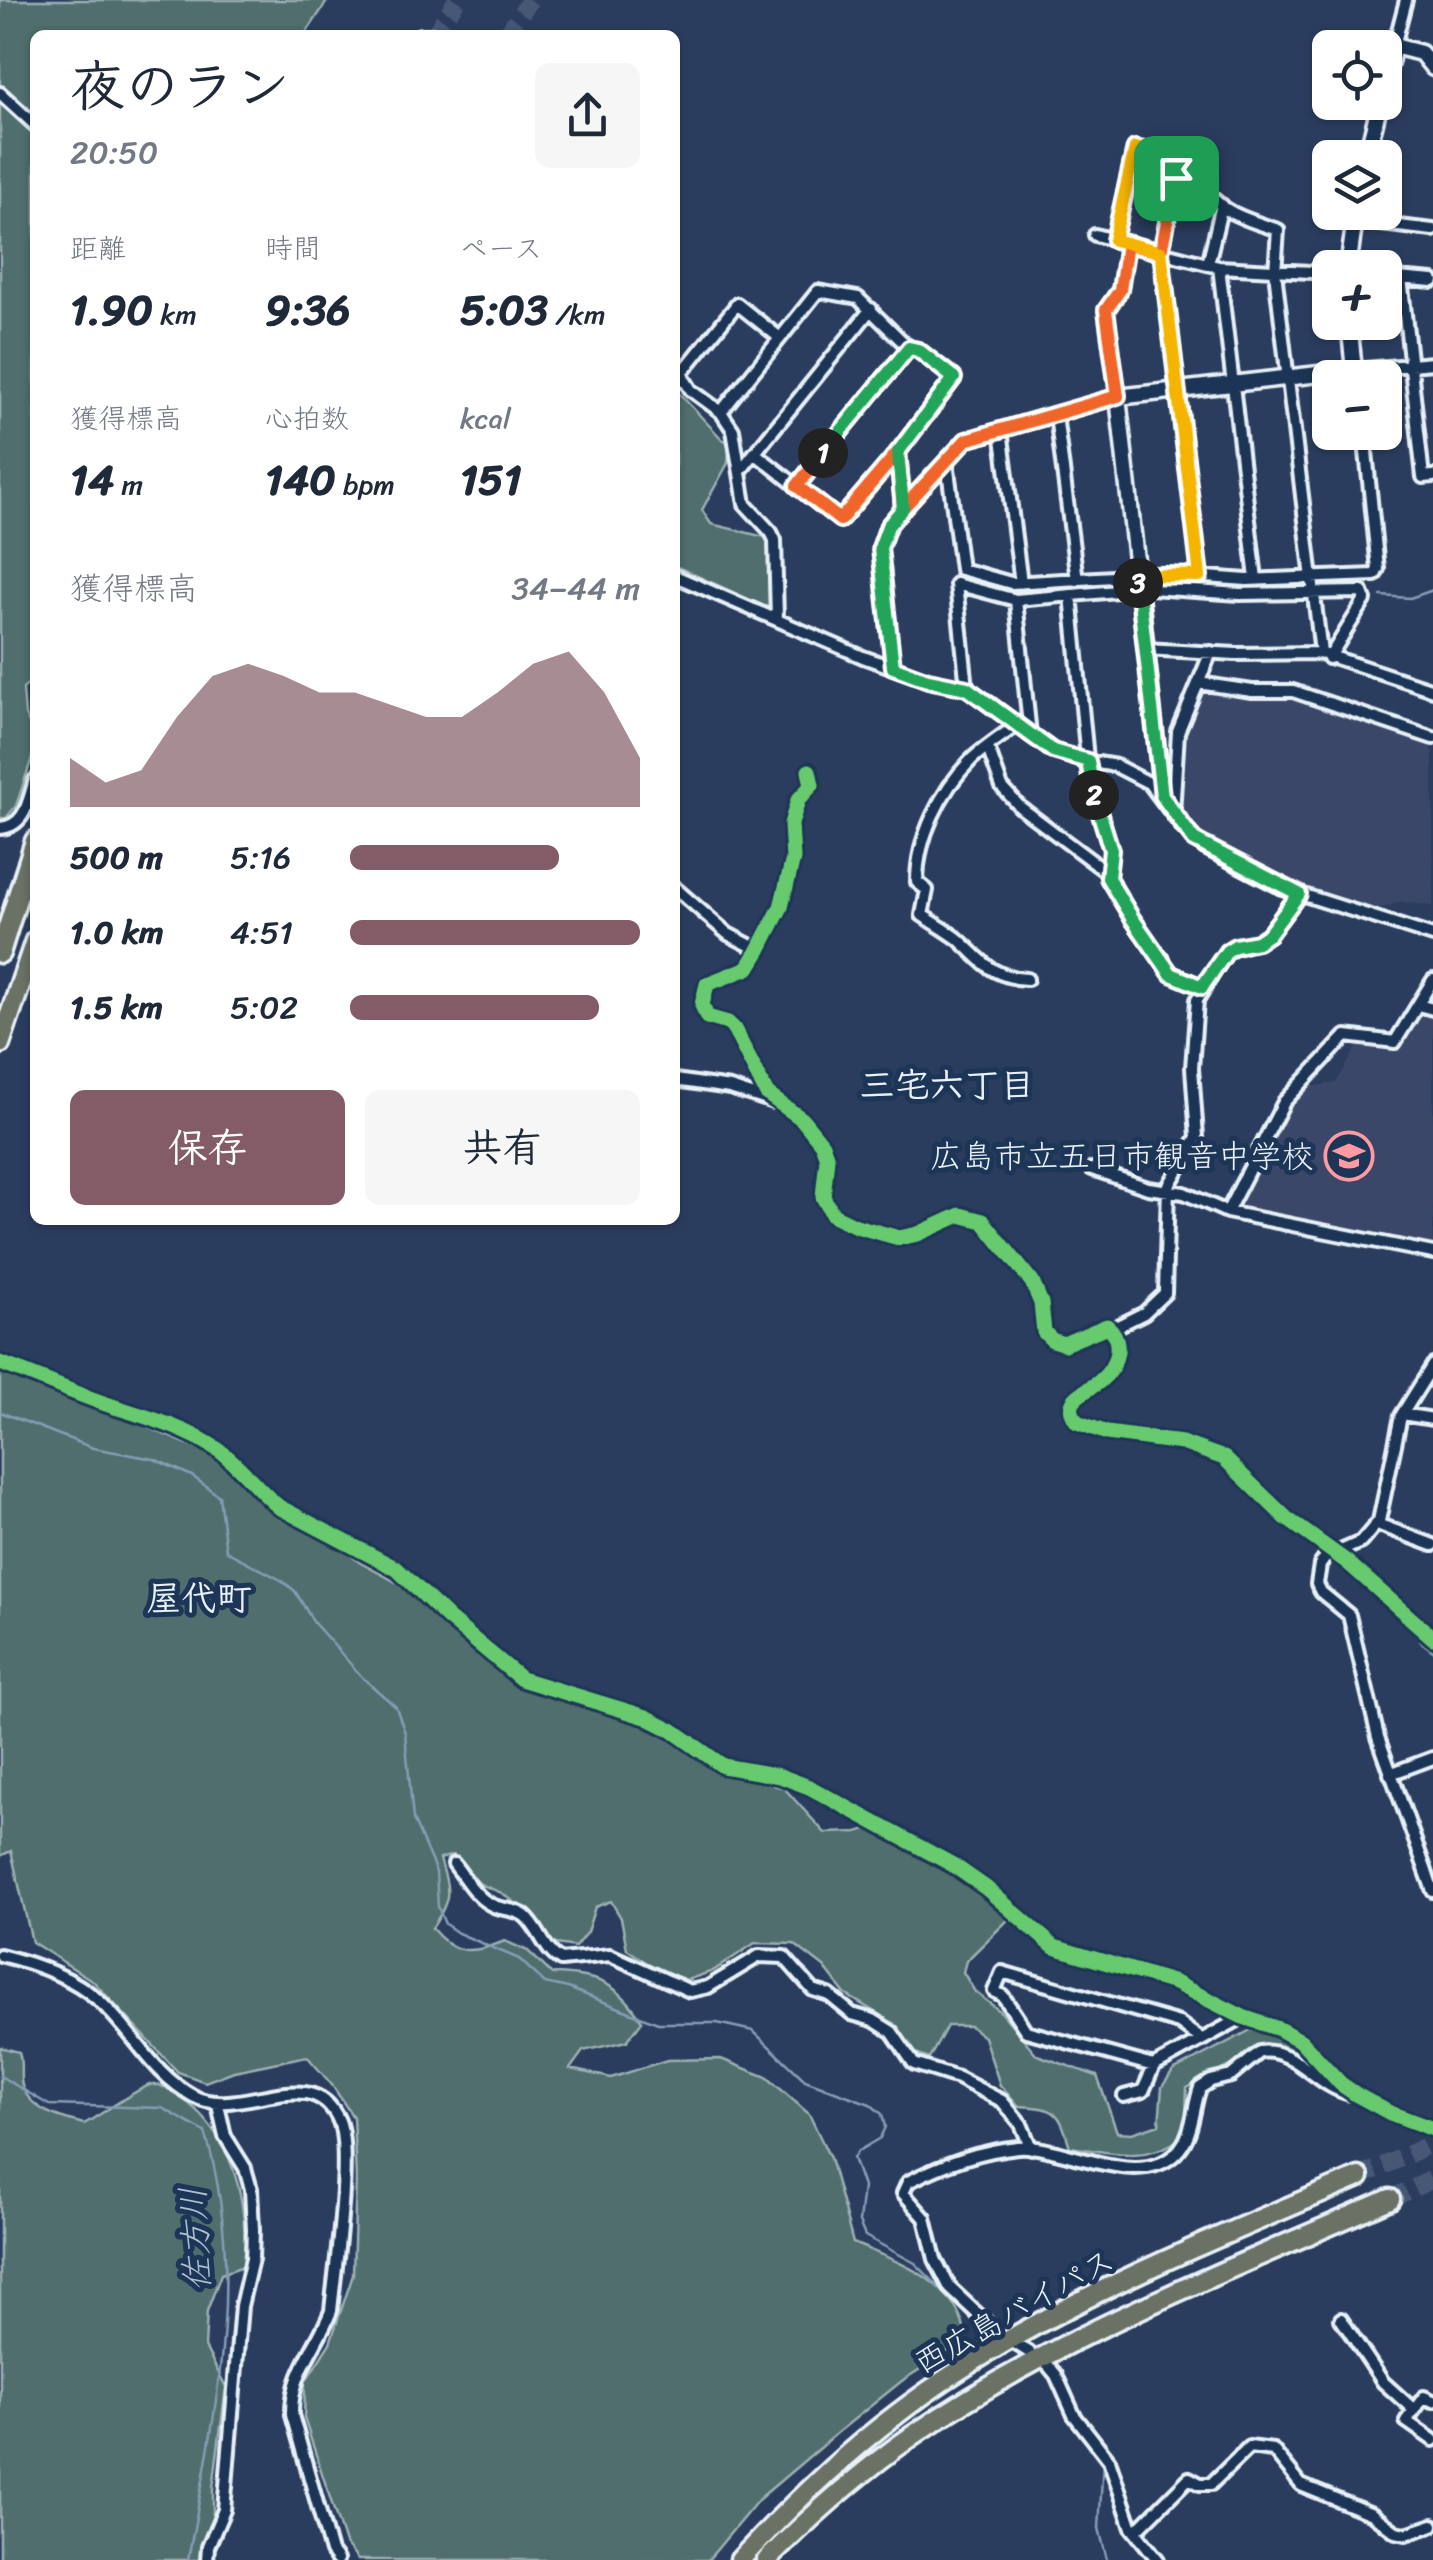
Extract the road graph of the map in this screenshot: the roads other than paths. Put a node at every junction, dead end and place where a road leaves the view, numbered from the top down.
1 (1406, 0) edge
2 (1398, 30) edge
3 (1402, 48) edge
4 (1433, 68) edge
5 (0, 93) edge
6 (30, 120) edge
7 (1182, 168) junction
8 (1222, 205) junction
9 (1402, 225) edge
10 (1433, 230) edge
11 (1095, 235) dead end
12 (1114, 240) junction
13 (1127, 244) junction
14 (1161, 252) junction
15 (1213, 266) junction
16 (1276, 272) junction
17 (1312, 273) edge
18 (1402, 278) edge
19 (1433, 281) edge
20 (1402, 287) edge
21 (871, 310) junction
22 (780, 338) junction
23 (909, 348) junction
24 (1433, 364) edge
25 (1411, 366) junction
26 (1402, 367) edge
27 (680, 371) edge
28 (680, 376) edge
29 (1312, 377) edge
30 (1290, 378) junction
31 (1235, 383) junction
32 (1178, 389) junction
33 (1118, 396) junction
34 (720, 412) junction
35 (1056, 415) junction
36 (1001, 430) junction
37 (1366, 450) edge
38 (898, 452) junction
39 (756, 454) junction
40 (944, 464) junction
41 (741, 470) junction
42 (1433, 476) edge
43 (797, 486) junction
44 (903, 508) junction
45 (1200, 576) junction
46 (680, 578) edge
47 (1313, 578) junction
48 (1256, 579) junction
49 (1077, 580) junction
50 (1138, 582) junction
51 (1021, 583) junction
52 (1314, 593) junction
53 (1072, 595) junction
54 (1016, 600) junction
55 (777, 619) junction
56 (1145, 649) junction
57 (1211, 652) junction
58 (1325, 656) junction
59 (893, 667) junction
60 (1198, 683) junction
61 (967, 688) junction
62 (1433, 690) edge
63 (1016, 725) junction
64 (1030, 735) junction
65 (1433, 738) edge
66 (988, 748) junction
67 (1088, 761) junction
68 (809, 771) dead end
69 (30, 794) edge
70 (1162, 796) junction
71 (1173, 815) junction
72 (0, 828) edge
73 (30, 858) edge
74 (1109, 874) junction
75 (680, 892) edge
76 (1299, 894) junction
77 (1433, 936) edge
78 (759, 950) junction
79 (0, 953) edge
80 (30, 955) edge
81 (1027, 979) dead end
82 (1433, 980) edge
83 (1202, 987) junction
84 (1418, 1004) junction
85 (1433, 1008) edge
86 (0, 1044) edge
87 (680, 1081) edge
88 (774, 1102) junction
89 (1092, 1169) dead end
90 (1168, 1191) junction
91 (1227, 1212) junction
92 (1433, 1253) edge
93 (1112, 1329) junction
94 (0, 1362) edge
95 (1433, 1365) edge
96 (1402, 1414) junction
97 (1433, 1418) edge
98 (1377, 1524) junction
99 (1433, 1545) edge
100 (1335, 1552) junction
101 (1433, 1638) edge
102 (1433, 1758) edge
103 (1390, 1774) junction
104 (454, 1864) dead end
105 (1433, 1891) edge
106 (0, 1955) edge
107 (1244, 2018) junction
108 (1201, 2039) junction
109 (1154, 2066) junction
110 (1357, 2094) junction
111 (1124, 2096) dead end
112 (218, 2105) junction
113 (1433, 2129) edge
114 (1031, 2148) junction
115 (1359, 2177) tunnel mouth
116 (1390, 2199) tunnel mouth
117 (1341, 2319) dead end
118 (997, 2332) dead end
119 (1016, 2344) dead end
120 (1029, 2352) dead end
121 (1047, 2364) dead end
122 (1433, 2402) edge
123 (1414, 2410) junction
124 (1433, 2440) edge
125 (1433, 2525) edge
126 (1135, 2532) junction
127 (207, 2560) edge
128 (337, 2560) edge
129 (740, 2560) edge
130 (767, 2560) edge
131 (1158, 2560) edge

1 - 2 street
3 - 4 street
5 - 6 street
7 - 8 street
7 - 12 street
7 - 14 street
8 - 15 street
8 - 16 street
9 - 10 street
11 - 12 street
12 - 13 street
13 - 14 street
13 - 33 street
14 - 15 street
14 - 32 street
15 - 16 street
15 - 31 street
16 - 17 street
16 - 30 street
18 - 19 street
20 - 25 street
21 - 22 street
21 - 23 street
21 - 39 street
22 - 27 street
22 - 34 street
23 - 38 street
23 - 43 street
24 - 25 street
25 - 26 street
25 - 42 street
28 - 34 street
29 - 30 street
30 - 31 street
30 - 47 street
31 - 32 street
31 - 48 street
32 - 33 street
32 - 45 street
33 - 35 street
33 - 50 street
34 - 41 street
35 - 36 street
35 - 49 street
36 - 40 street
36 - 51 street
37 - 47 street
38 - 43 street
38 - 44 street
39 - 41 street
39 - 43 street
40 - 44 street
40 - 51 street
41 - 55 street
44 - 59 street
45 - 48 street
45 - 50 street
46 - 55 street
47 - 48 street
47 - 52 street
49 - 50 street
49 - 51 street
50 - 52 street
50 - 53 street
50 - 56 street
52 - 58 street
52 - 58 street
53 - 54 street
53 - 67 street
54 - 61 street
54 - 64 street
55 - 59 street
56 - 57 street
56 - 70 street
57 - 58 street
57 - 60 street
58 - 62 street
59 - 61 street
60 - 65 street
60 - 71 street
61 - 63 street
63 - 64 street
63 - 66 street
64 - 67 street
66 - 74 street
66 - 81 street
67 - 70 street
67 - 74 street
68 - 78 street
69 - 72 street
70 - 71 street
71 - 76 street
73 - 79 highway
74 - 83 street
75 - 78 street
76 - 77 street
76 - 83 street
78 - 88 street
80 - 86 highway
82 - 84 street
83 - 90 street
84 - 85 street
84 - 91 street
87 - 88 street
88 - 93 street
89 - 90 street
90 - 91 street
90 - 93 street
91 - 92 street
93 - 100 street
94 - 107 street
95 - 96 street
96 - 97 street
96 - 98 street
98 - 99 street
98 - 100 street
100 - 101 street
100 - 103 street
102 - 103 street
103 - 105 street
104 - 114 street
106 - 112 street
107 - 108 street
107 - 110 street
108 - 109 street
108 - 109 street
109 - 111 street
110 - 113 street
110 - 114 street
112 - 127 street
112 - 128 street
114 - 118 street
115 - 129 highway, 西広島バイパス
116 - 130 highway, 西広島バイパス
117 - 123 street
119 - 120 street
121 - 126 street
122 - 123 street
123 - 124 street
125 - 126 street
126 - 131 street

